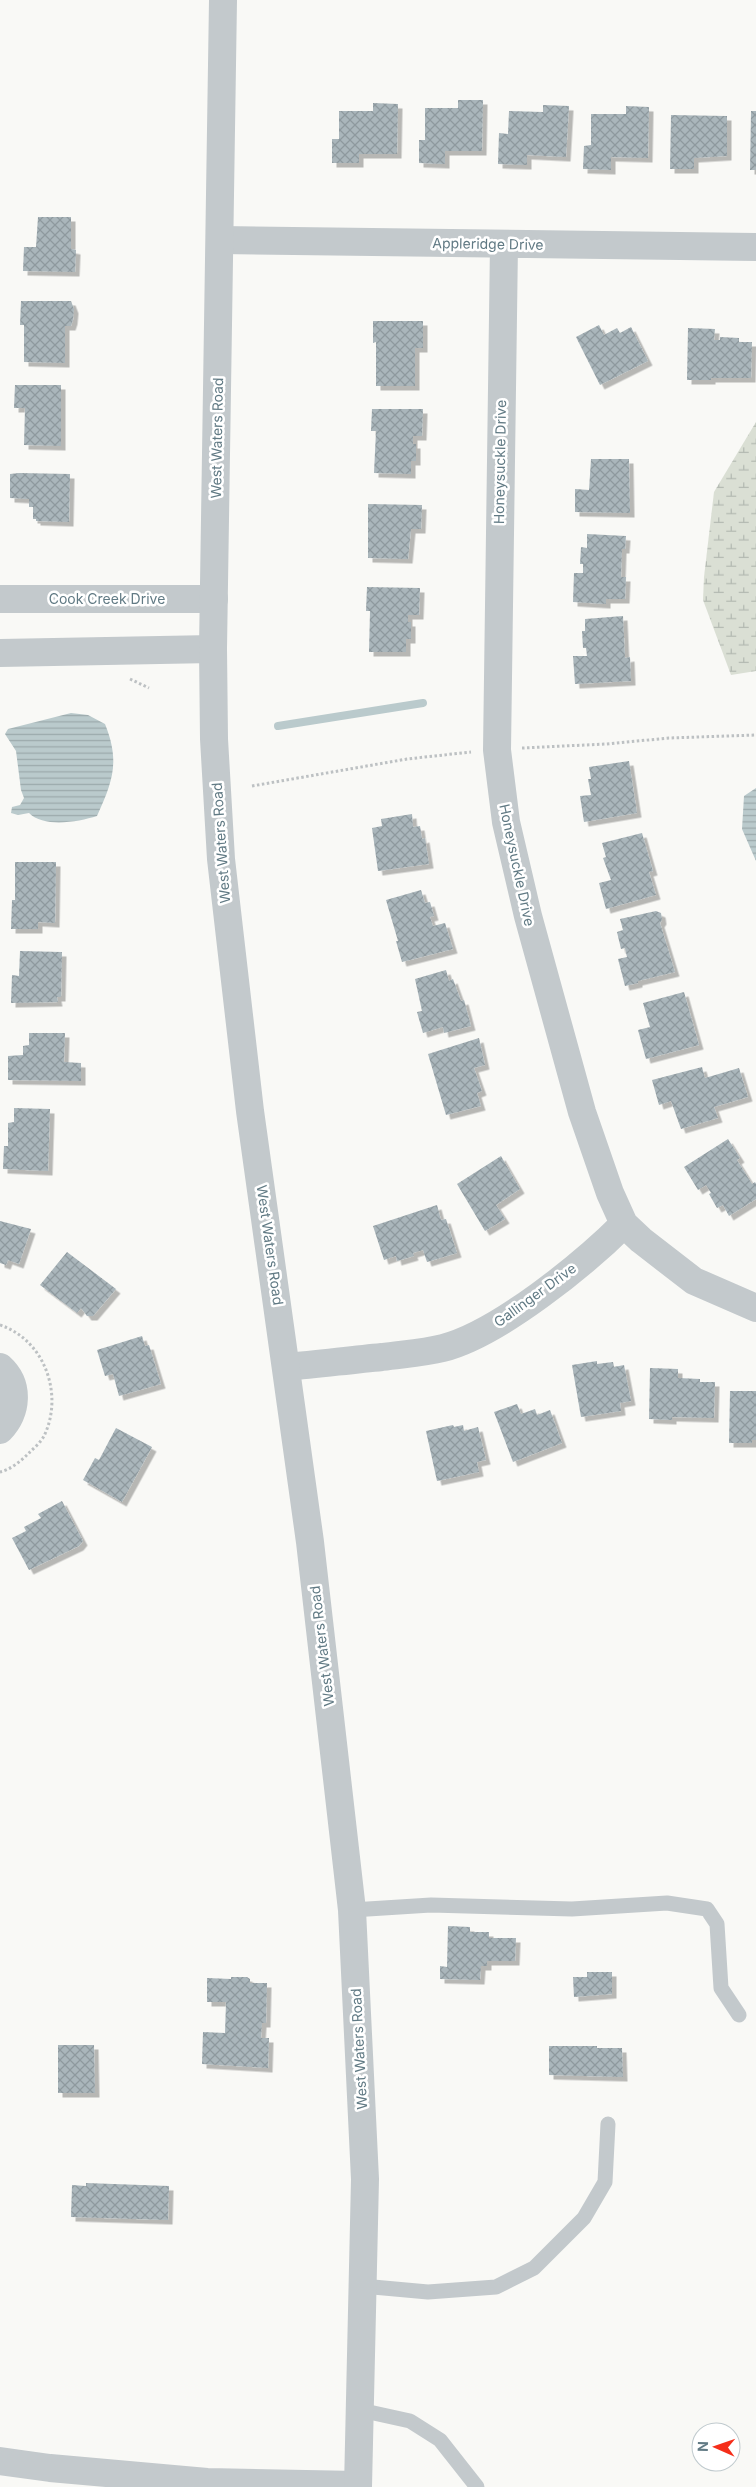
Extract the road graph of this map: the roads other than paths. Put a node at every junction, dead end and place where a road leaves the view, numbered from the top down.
1 (223, 0) edge
2 (221, 240) junction
3 (504, 244) junction
4 (756, 248) edge
5 (0, 599) edge
6 (214, 599) junction
7 (213, 649) junction
8 (0, 653) edge
9 (624, 1224) junction
10 (756, 1308) edge
11 (0, 1367) edge
12 (288, 1367) junction
13 (0, 1430) edge
14 (352, 1910) junction
15 (740, 2015) dead end
16 (608, 2124) dead end
17 (362, 2286) junction
18 (360, 2410) junction
19 (0, 2461) edge
20 (358, 2486) edge
21 (477, 2487) edge

1 - 2 street, West Waters Road
2 - 3 street, Appleridge Drive
2 - 6 street, West Waters Road
3 - 4 street, Appleridge Drive
3 - 9 street, Honeysuckle Drive
5 - 6 street, Cook Creek Drive
6 - 7 street, West Waters Road
7 - 8 street
7 - 12 street, West Waters Road
9 - 10 street, Honeysuckle Drive
9 - 12 street, Gallinger Drive
11 - 13 street
12 - 14 street, West Waters Road
14 - 15 lane
14 - 17 street, West Waters Road
16 - 17 lane
17 - 18 street, West Waters Road
18 - 20 street, West Waters Road
18 - 21 lane
19 - 20 street

